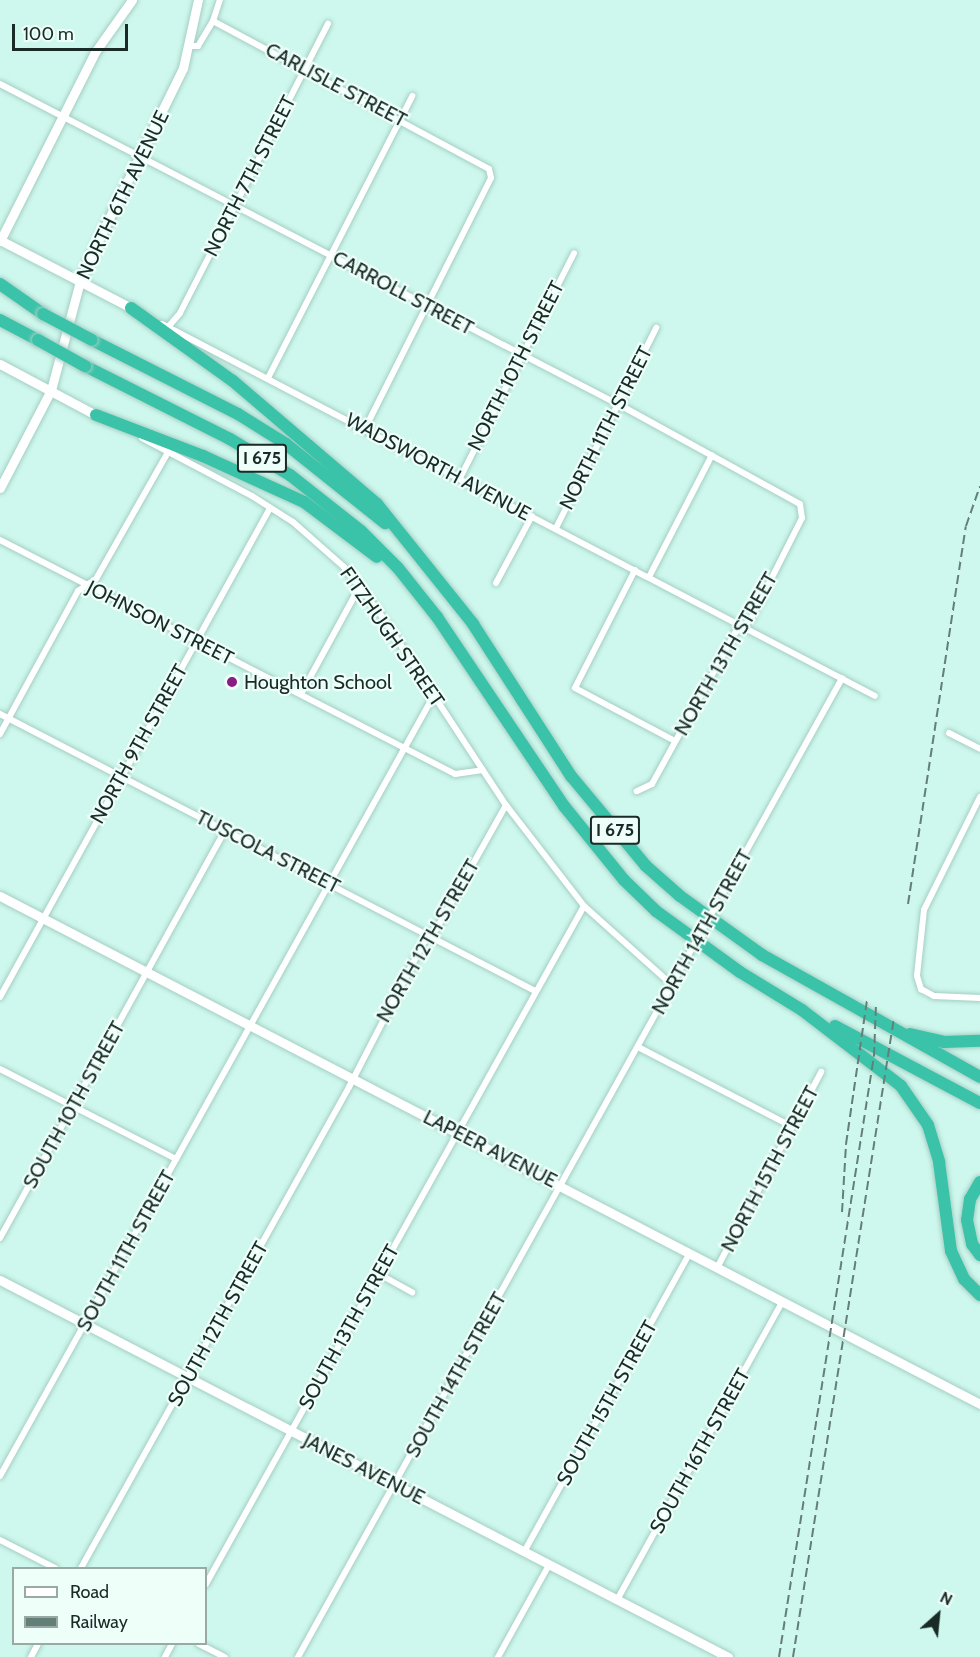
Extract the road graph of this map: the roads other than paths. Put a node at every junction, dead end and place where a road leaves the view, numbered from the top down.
1 (198, 0) edge
2 (220, 0) edge
3 (128, 2) edge
4 (213, 21) junction
5 (328, 24) dead end
6 (190, 46) junction
7 (305, 68) junction
8 (0, 84) edge
9 (412, 96) dead end
10 (63, 116) junction
11 (400, 118) junction
12 (140, 155) junction
13 (236, 206) junction
14 (0, 240) edge
15 (574, 253) dead end
16 (331, 256) junction
17 (80, 281) junction
18 (1, 289) edge
19 (425, 305) junction
20 (131, 308) junction
21 (0, 320) edge
22 (0, 327) edge
23 (168, 327) junction
24 (656, 328) dead end
25 (35, 339) junction
26 (521, 355) junction
27 (0, 364) edge
28 (268, 378) junction
29 (51, 390) junction
30 (618, 405) junction
31 (96, 414) junction
32 (364, 429) junction
33 (168, 452) junction
34 (712, 455) junction
35 (460, 478) junction
36 (0, 488) edge
37 (270, 508) junction
38 (802, 508) joint
39 (532, 516) junction
40 (556, 528) junction
41 (0, 540) edge
42 (414, 550) junction
43 (635, 570) junction
44 (650, 577) junction
45 (496, 583) dead end
46 (87, 585) junction
47 (360, 586) junction
48 (412, 586) junction
49 (744, 627) junction
50 (196, 641) junction
51 (842, 678) junction
52 (301, 694) junction
53 (434, 695) junction
54 (874, 696) dead end
55 (0, 714) edge
56 (8, 718) junction
57 (949, 733) dead end
58 (0, 734) edge
59 (675, 741) junction
60 (404, 748) junction
61 (980, 749) edge
62 (483, 770) junction
63 (121, 776) junction
64 (637, 791) dead end
65 (980, 797) edge
66 (506, 805) junction
67 (225, 830) junction
68 (329, 883) junction
69 (0, 896) edge
70 (584, 906) junction
71 (44, 918) junction
72 (430, 936) junction
73 (148, 972) junction
74 (672, 984) junction
75 (535, 991) junction
76 (0, 997) edge
77 (980, 998) edge
78 (802, 1010) junction
79 (251, 1025) junction
80 (893, 1030) junction
81 (980, 1041) edge
82 (638, 1047) junction
83 (0, 1070) edge
84 (821, 1072) dead end
85 (351, 1077) junction
86 (980, 1077) edge
87 (980, 1103) edge
88 (73, 1107) junction
89 (793, 1127) junction
90 (457, 1133) junction
91 (176, 1159) junction
92 (980, 1182) edge
93 (561, 1186) junction
94 (0, 1238) edge
95 (690, 1253) junction
96 (980, 1256) edge
97 (717, 1266) junction
98 (379, 1274) junction
99 (0, 1280) edge
100 (412, 1292) dead end
101 (980, 1295) edge
102 (783, 1301) junction
103 (85, 1324) junction
104 (189, 1378) junction
105 (980, 1404) edge
106 (291, 1432) junction
107 (0, 1476) edge
108 (395, 1486) junction
109 (0, 1540) edge
110 (524, 1552) junction
111 (549, 1565) junction
112 (52, 1567) edge
113 (82, 1567) edge
114 (207, 1582) edge
115 (617, 1600) junction
116 (201, 1645) edge
117 (225, 1657) edge
118 (298, 1657) edge
119 (498, 1657) edge
120 (728, 1657) edge

1 - 6 street, NORTH 6TH AVENUE
2 - 4 street
3 - 10 street
4 - 6 street
4 - 7 street, CARLISLE STREET
5 - 7 street, NORTH 7TH STREET
6 - 12 street, NORTH 6TH AVENUE
7 - 11 street, CARLISLE STREET
7 - 13 street, NORTH 7TH STREET
8 - 10 street, CARROLL STREET
9 - 11 street
10 - 12 street, CARROLL STREET
10 - 14 street
11 - 16 street
11 - 19 street, CARLISLE STREET
12 - 13 street, CARROLL STREET
12 - 17 street, NORTH 6TH AVENUE
13 - 16 street, CARROLL STREET
13 - 23 street, NORTH 7TH STREET
14 - 17 street, WADSWORTH AVENUE
15 - 26 street, NORTH 10TH STREET
16 - 19 street, CARROLL STREET
16 - 28 street
17 - 20 street, WADSWORTH AVENUE
17 - 29 street, NORTH 6TH AVENUE
18 - 42 highway, I 675, bridge
19 - 26 street, CARROLL STREET
19 - 32 street
20 - 23 street, WADSWORTH AVENUE
20 - 42 highway
21 - 25 highway, I 675
22 - 25 highway
23 - 28 street, WADSWORTH AVENUE
24 - 30 street, NORTH 11TH STREET
25 - 48 highway, I 675, bridge
26 - 30 street, CARROLL STREET
26 - 35 street, NORTH 10TH STREET
27 - 29 street, FITZHUGH STREET
28 - 32 street, WADSWORTH AVENUE
29 - 31 street, FITZHUGH STREET
29 - 36 street, NORTH 6TH AVENUE
30 - 34 street, CARROLL STREET
30 - 40 street, NORTH 11TH STREET
31 - 33 street, FITZHUGH STREET
31 - 48 highway
32 - 35 street, WADSWORTH AVENUE
33 - 37 street, FITZHUGH STREET
33 - 46 street
34 - 38 street, CARROLL STREET
34 - 44 street
35 - 39 street, WADSWORTH AVENUE
37 - 47 street, FITZHUGH STREET
37 - 50 street, NORTH 9TH STREET
38 - 49 street, NORTH 13TH STREET
39 - 40 street, WADSWORTH AVENUE
39 - 45 street, NORTH 11TH STREET
40 - 43 street, WADSWORTH AVENUE
41 - 46 street, JOHNSON STREET
42 - 80 highway, I 675
43 - 44 street, WADSWORTH AVENUE
43 - 59 street
44 - 49 street, WADSWORTH AVENUE
46 - 50 street, JOHNSON STREET
46 - 56 street
47 - 52 street
47 - 53 street, FITZHUGH STREET
48 - 78 highway, I 675
49 - 51 street, WADSWORTH AVENUE
49 - 59 street, NORTH 13TH STREET
50 - 52 street, JOHNSON STREET
50 - 63 street, NORTH 9TH STREET
51 - 54 street, WADSWORTH AVENUE
51 - 74 street, NORTH 14TH STREET, bridge
52 - 60 street, JOHNSON STREET
53 - 60 street
53 - 62 street, FITZHUGH STREET
55 - 56 street, TUSCOLA STREET
56 - 58 street
56 - 63 street, TUSCOLA STREET
57 - 61 street
59 - 64 street, NORTH 13TH STREET
60 - 62 street, JOHNSON STREET
60 - 68 street
62 - 66 street, FITZHUGH STREET
63 - 67 street, TUSCOLA STREET
63 - 71 street, NORTH 9TH STREET
65 - 77 street
66 - 70 street, FITZHUGH STREET
66 - 72 street, NORTH 12TH STREET
67 - 68 street, TUSCOLA STREET
67 - 73 street
68 - 72 street, TUSCOLA STREET
68 - 79 street
69 - 71 street, LAPEER AVENUE
70 - 74 street, FITZHUGH STREET
70 - 75 street
71 - 73 street, LAPEER AVENUE
71 - 76 street, NORTH 9TH STREET
72 - 75 street, TUSCOLA STREET
72 - 85 street, NORTH 12TH STREET
73 - 79 street, LAPEER AVENUE
73 - 88 street, SOUTH 10TH STREET
74 - 82 street, NORTH 14TH STREET
75 - 90 street
78 - 87 highway, I 675
78 - 101 highway
79 - 85 street, LAPEER AVENUE
79 - 91 street, SOUTH 11TH STREET
80 - 81 highway
80 - 86 highway, I 675
82 - 89 street
82 - 93 street, NORTH 14TH STREET
83 - 88 street
84 - 89 street, NORTH 15TH STREET
85 - 90 street, LAPEER AVENUE
85 - 104 street, SOUTH 12TH STREET
88 - 91 street
88 - 94 street, SOUTH 10TH STREET
89 - 97 street, NORTH 15TH STREET
90 - 93 street, LAPEER AVENUE
90 - 98 street, SOUTH 13TH STREET
91 - 103 street, SOUTH 11TH STREET
92 - 96 highway
93 - 95 street, LAPEER AVENUE
93 - 108 street, SOUTH 14TH STREET
95 - 97 street, LAPEER AVENUE
95 - 110 street, SOUTH 15TH STREET
97 - 102 street, LAPEER AVENUE
98 - 100 street
98 - 106 street, SOUTH 13TH STREET
99 - 103 street, JANES AVENUE
102 - 105 street, LAPEER AVENUE
102 - 115 street, SOUTH 16TH STREET
103 - 104 street, JANES AVENUE
103 - 107 street, SOUTH 11TH STREET
104 - 106 street, JANES AVENUE
104 - 113 street, SOUTH 12TH STREET
106 - 108 street, JANES AVENUE
106 - 114 street, SOUTH 13TH STREET
108 - 110 street, JANES AVENUE
108 - 118 street, SOUTH 14TH STREET
109 - 112 street
110 - 111 street, JANES AVENUE
111 - 115 street, JANES AVENUE
111 - 119 street
115 - 120 street, JANES AVENUE
116 - 117 street

